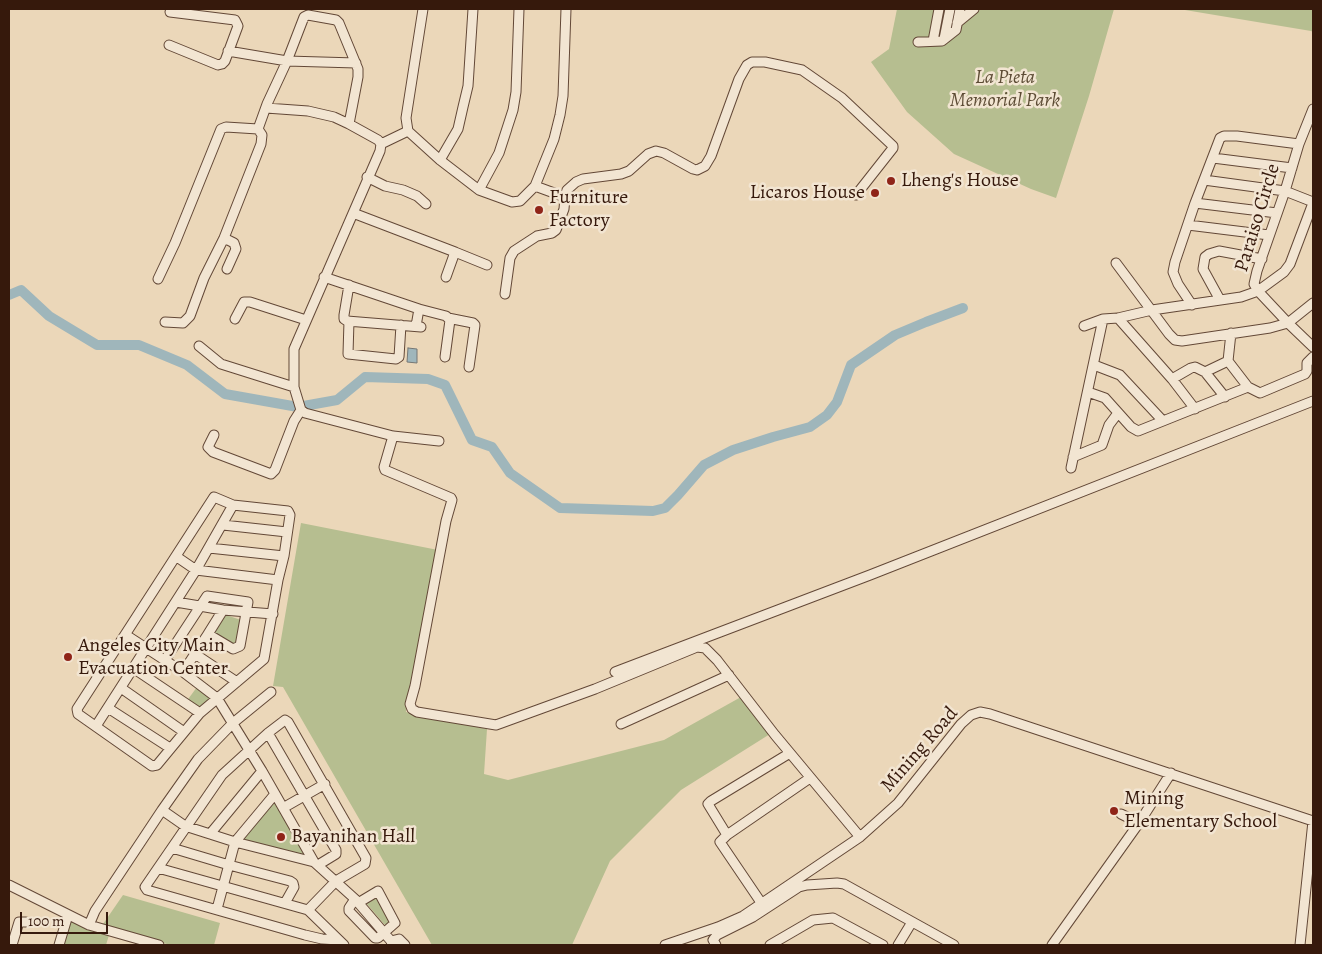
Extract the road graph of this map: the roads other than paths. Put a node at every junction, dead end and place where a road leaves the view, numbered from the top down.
1 (423, 9) edge
2 (473, 9) edge
3 (519, 9) edge
4 (566, 9) edge
5 (939, 9) edge
6 (950, 9) edge
7 (960, 9) edge
8 (974, 9) edge
9 (170, 12) dead end
10 (328, 13) edge
11 (957, 23) junction
12 (944, 39) junction
13 (933, 41) junction
14 (918, 42) dead end
15 (169, 45) dead end
16 (228, 51) junction
17 (287, 61) junction
18 (356, 63) junction
19 (266, 108) junction
20 (1313, 109) edge
21 (1311, 121) edge
22 (349, 124) junction
23 (258, 129) junction
24 (408, 131) junction
25 (381, 144) junction
26 (1299, 144) junction
27 (1213, 158) junction
28 (440, 160) junction
29 (1292, 168) junction
30 (367, 177) junction
31 (1204, 180) junction
32 (535, 186) junction
33 (479, 190) junction
34 (1285, 191) junction
35 (856, 195) dead end
36 (565, 197) junction
37 (1313, 202) edge
38 (1195, 203) junction
39 (426, 204) dead end
40 (353, 213) junction
41 (1277, 213) junction
42 (1188, 225) junction
43 (1269, 235) junction
44 (224, 238) junction
45 (455, 252) junction
46 (1262, 258) junction
47 (1116, 263) dead end
48 (487, 265) dead end
49 (227, 269) dead end
50 (324, 277) junction
51 (446, 277) dead end
52 (158, 279) dead end
53 (348, 285) junction
54 (1258, 291) junction
55 (505, 294) dead end
56 (1220, 300) junction
57 (1313, 304) edge
58 (1192, 305) junction
59 (419, 309) junction
60 (1152, 310) junction
61 (448, 318) junction
62 (1118, 318) junction
63 (235, 319) dead end
64 (1103, 319) junction
65 (306, 320) junction
66 (165, 322) dead end
67 (349, 322) junction
68 (1288, 323) junction
69 (401, 325) junction
70 (1084, 326) dead end
71 (1231, 333) junction
72 (199, 346) dead end
73 (1313, 347) edge
74 (445, 357) dead end
75 (1313, 357) edge
76 (1228, 361) junction
77 (1094, 365) junction
78 (469, 367) dead end
79 (1205, 372) junction
80 (1172, 379) junction
81 (294, 387) junction
82 (1248, 387) junction
83 (1088, 392) junction
84 (1225, 397) junction
85 (1313, 401) edge
86 (300, 407) junction
87 (1195, 409) junction
88 (1118, 413) junction
89 (1163, 421) junction
90 (214, 435) dead end
91 (393, 436) junction
92 (440, 441) dead end
93 (1073, 457) junction
94 (1071, 468) dead end
95 (233, 506) junction
96 (223, 525) junction
97 (287, 532) junction
98 (208, 548) junction
99 (284, 556) junction
100 (177, 557) junction
101 (196, 570) junction
102 (278, 580) junction
103 (176, 602) junction
104 (201, 606) junction
105 (223, 610) junction
106 (247, 612) junction
107 (273, 614) junction
108 (208, 634) junction
109 (126, 635) junction
110 (704, 638) junction
111 (705, 648) junction
112 (146, 649) junction
113 (195, 654) junction
114 (165, 660) junction
115 (133, 668) junction
116 (183, 672) junction
117 (615, 672) dead end
118 (729, 676) junction
119 (237, 682) junction
120 (121, 688) junction
121 (271, 692) dead end
122 (217, 698) junction
123 (108, 708) junction
124 (200, 713) junction
125 (233, 723) junction
126 (621, 724) dead end
127 (96, 726) junction
128 (184, 732) junction
129 (268, 732) junction
130 (170, 748) junction
131 (249, 749) junction
132 (790, 753) junction
133 (262, 771) junction
134 (1171, 773) junction
135 (810, 778) junction
136 (325, 784) junction
137 (275, 794) junction
138 (305, 795) junction
139 (283, 808) junction
140 (162, 810) junction
141 (1121, 814) dead end
142 (1313, 821) edge
143 (1139, 823) junction
144 (185, 826) junction
145 (210, 834) junction
146 (727, 835) junction
147 (860, 837) junction
148 (235, 842) junction
149 (172, 848) junction
150 (316, 864) junction
151 (228, 865) junction
152 (158, 868) junction
153 (336, 881) junction
154 (9, 885) edge
155 (223, 887) junction
156 (356, 901) junction
157 (285, 903) junction
158 (762, 904) junction
159 (216, 909) junction
160 (308, 910) junction
161 (68, 915) junction
162 (26, 922) dead end
163 (912, 922) junction
164 (89, 925) junction
165 (384, 932) junction
166 (692, 941) edge
167 (341, 942) edge
168 (392, 943) edge
169 (682, 943) edge
170 (148, 944) edge
171 (12, 945) edge
172 (59, 945) edge
173 (159, 945) edge
174 (404, 945) edge
175 (665, 945) edge
176 (716, 945) edge
177 (770, 945) edge
178 (883, 945) edge
179 (898, 945) edge
180 (954, 945) edge
181 (1052, 945) edge
182 (1300, 945) edge

1 - 24 street
2 - 28 street
3 - 33 street
4 - 32 street
5 - 13 street
6 - 12 street
7 - 11 street
8 - 11 street
9 - 16 street
10 - 17 street
10 - 18 street
11 - 12 street
12 - 13 street
13 - 14 street
15 - 16 street
16 - 17 street
17 - 18 street
17 - 19 street
18 - 22 street
19 - 22 street
19 - 23 street
20 - 21 street, Paraiso Circle
21 - 26 street, Paraiso Circle
22 - 25 street
23 - 44 street
23 - 52 street
24 - 25 street
24 - 28 street
25 - 30 street
26 - 27 street
26 - 29 street, Paraiso Circle
27 - 29 street
27 - 31 street
28 - 33 street
29 - 34 street, Paraiso Circle
30 - 39 street
30 - 40 street
31 - 34 street
31 - 38 street
32 - 33 street
32 - 36 street
34 - 37 street
34 - 41 street, Paraiso Circle
35 - 36 street
36 - 55 street
37 - 54 street
38 - 41 street
38 - 42 street
40 - 45 street
40 - 50 street
41 - 43 street, Paraiso Circle
42 - 43 street
42 - 58 street
43 - 46 street, Paraiso Circle
44 - 49 street
44 - 66 street
45 - 48 street
45 - 51 street
46 - 54 street, Paraiso Circle
46 - 56 street
47 - 60 street
50 - 53 street
50 - 65 street
53 - 59 street
53 - 67 street
54 - 56 street
54 - 68 street, Paraiso Circle
56 - 58 street
57 - 68 street
58 - 60 street
59 - 61 street
59 - 69 street
60 - 62 street
60 - 71 street
61 - 74 street
61 - 78 street
62 - 64 street
62 - 80 street
63 - 65 street
64 - 70 street
64 - 77 street
65 - 81 street
67 - 69 street
67 - 69 street
68 - 71 street
68 - 73 street, Paraiso Circle
71 - 76 street
72 - 81 street
75 - 82 street
76 - 79 street
76 - 82 street
77 - 83 street
77 - 89 street
79 - 80 street
79 - 84 street
80 - 87 street
81 - 86 street
82 - 84 street
83 - 88 street
83 - 93 street
84 - 87 street
85 - 110 street
86 - 90 street
86 - 91 street
87 - 89 street
88 - 89 street
88 - 93 street
91 - 92 street
91 - 111 street
93 - 94 street
95 - 96 street
95 - 97 street
95 - 100 street
96 - 97 street
96 - 98 street
97 - 99 street
98 - 99 street
98 - 101 street
99 - 102 street
100 - 101 street
100 - 109 street
101 - 102 street
101 - 103 street
102 - 107 street
103 - 104 street
103 - 112 street
104 - 105 street
104 - 106 street
104 - 114 street
105 - 106 street
105 - 108 street
106 - 107 street
106 - 108 street
107 - 119 street
108 - 113 street
109 - 112 street
109 - 127 street
110 - 111 street
110 - 117 street
111 - 118 street
112 - 114 street
112 - 115 street
113 - 116 street
113 - 119 street
114 - 116 street
115 - 120 street
115 - 124 street
116 - 122 street
118 - 126 street
118 - 132 street
119 - 122 street
120 - 123 street
120 - 128 street
121 - 125 street
122 - 124 street
122 - 125 street
123 - 127 street
123 - 130 street
124 - 128 street
125 - 131 street
125 - 140 street
127 - 130 street
128 - 130 street
129 - 131 street
129 - 136 street
129 - 138 street
131 - 133 street
131 - 144 street
132 - 135 street
132 - 146 street
133 - 137 street
133 - 145 street
134 - 142 street, Mining Road
134 - 143 street
134 - 147 street, Mining Road
135 - 146 street
135 - 147 street
136 - 138 street
136 - 153 street
137 - 139 street
137 - 148 street
138 - 139 street
138 - 150 street
139 - 150 street
140 - 144 street
140 - 164 street
141 - 143 street
142 - 182 street
143 - 181 street
144 - 145 street
144 - 149 street
145 - 148 street
146 - 158 street
147 - 158 street, Mining Road
148 - 150 street
148 - 151 street
149 - 151 street
149 - 152 street
150 - 153 street
151 - 155 street
151 - 157 street
152 - 155 street
152 - 159 street
153 - 156 street
153 - 160 street
154 - 161 street
155 - 157 street
155 - 159 street
156 - 165 street
156 - 165 street
157 - 160 street
158 - 166 street, Mining Road
159 - 167 street
160 - 167 street
161 - 164 street
161 - 172 street
162 - 171 street
163 - 176 street
163 - 179 street
163 - 180 street
164 - 170 street
165 - 168 street
166 - 169 street, Mining Road
168 - 174 street
169 - 175 street, Mining Road
170 - 173 street
177 - 178 street

